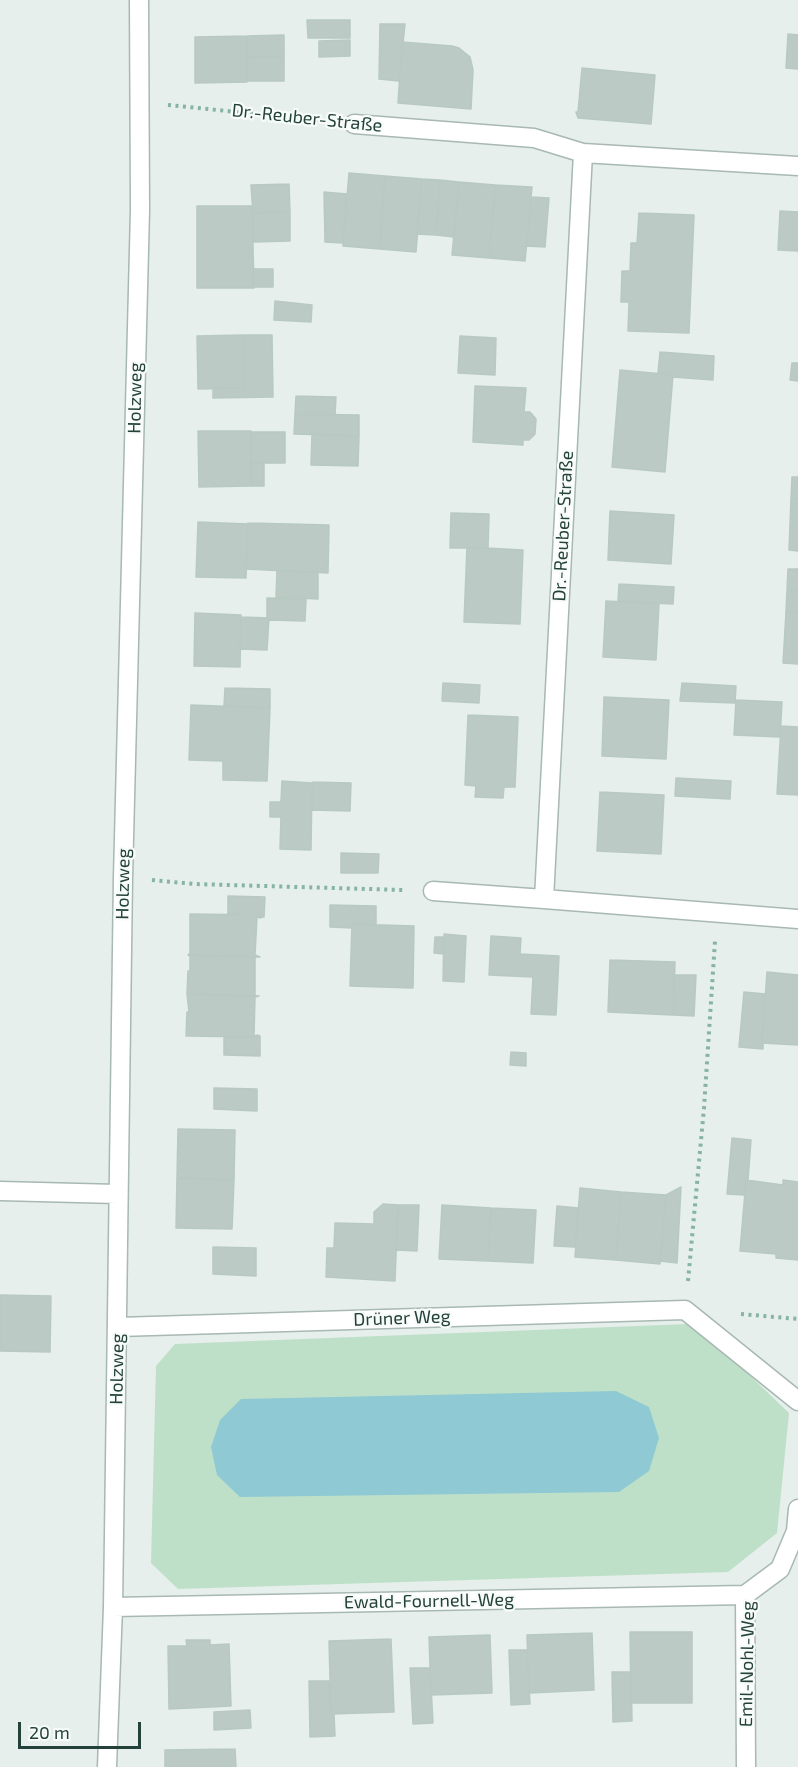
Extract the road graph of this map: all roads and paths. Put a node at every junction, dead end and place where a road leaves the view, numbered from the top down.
1 (139, 0) edge
2 (138, 102) junction
3 (354, 124) joint
4 (583, 153) junction
5 (798, 166) edge
6 (123, 877) junction
7 (434, 891) joint
8 (544, 899) junction
9 (717, 914) junction
10 (798, 919) edge
11 (0, 1191) edge
12 (117, 1194) junction
13 (686, 1310) junction
14 (118, 1327) junction
15 (798, 1401) edge
16 (798, 1509) edge
17 (745, 1595) junction
18 (113, 1607) junction
19 (107, 1767) edge
20 (746, 1767) edge

1 - 2 street, Holzweg
2 - 3 path, Dr.-Reuber-Straße
2 - 6 street, Holzweg
3 - 4 street, Dr.-Reuber-Straße
4 - 5 street, Dr.-Reuber-Straße
4 - 8 street, Dr.-Reuber-Straße
6 - 7 path
6 - 12 street, Holzweg
7 - 8 street
8 - 9 street
9 - 10 street
9 - 13 path
11 - 12 street
12 - 14 street, Holzweg
13 - 14 street, Drüner Weg
13 - 15 street
14 - 18 street, Holzweg
16 - 17 street, Emil-Nohl-Weg
17 - 18 street, Ewald-Fournell-Weg
17 - 20 street, Emil-Nohl-Weg
18 - 19 street, Holzweg

